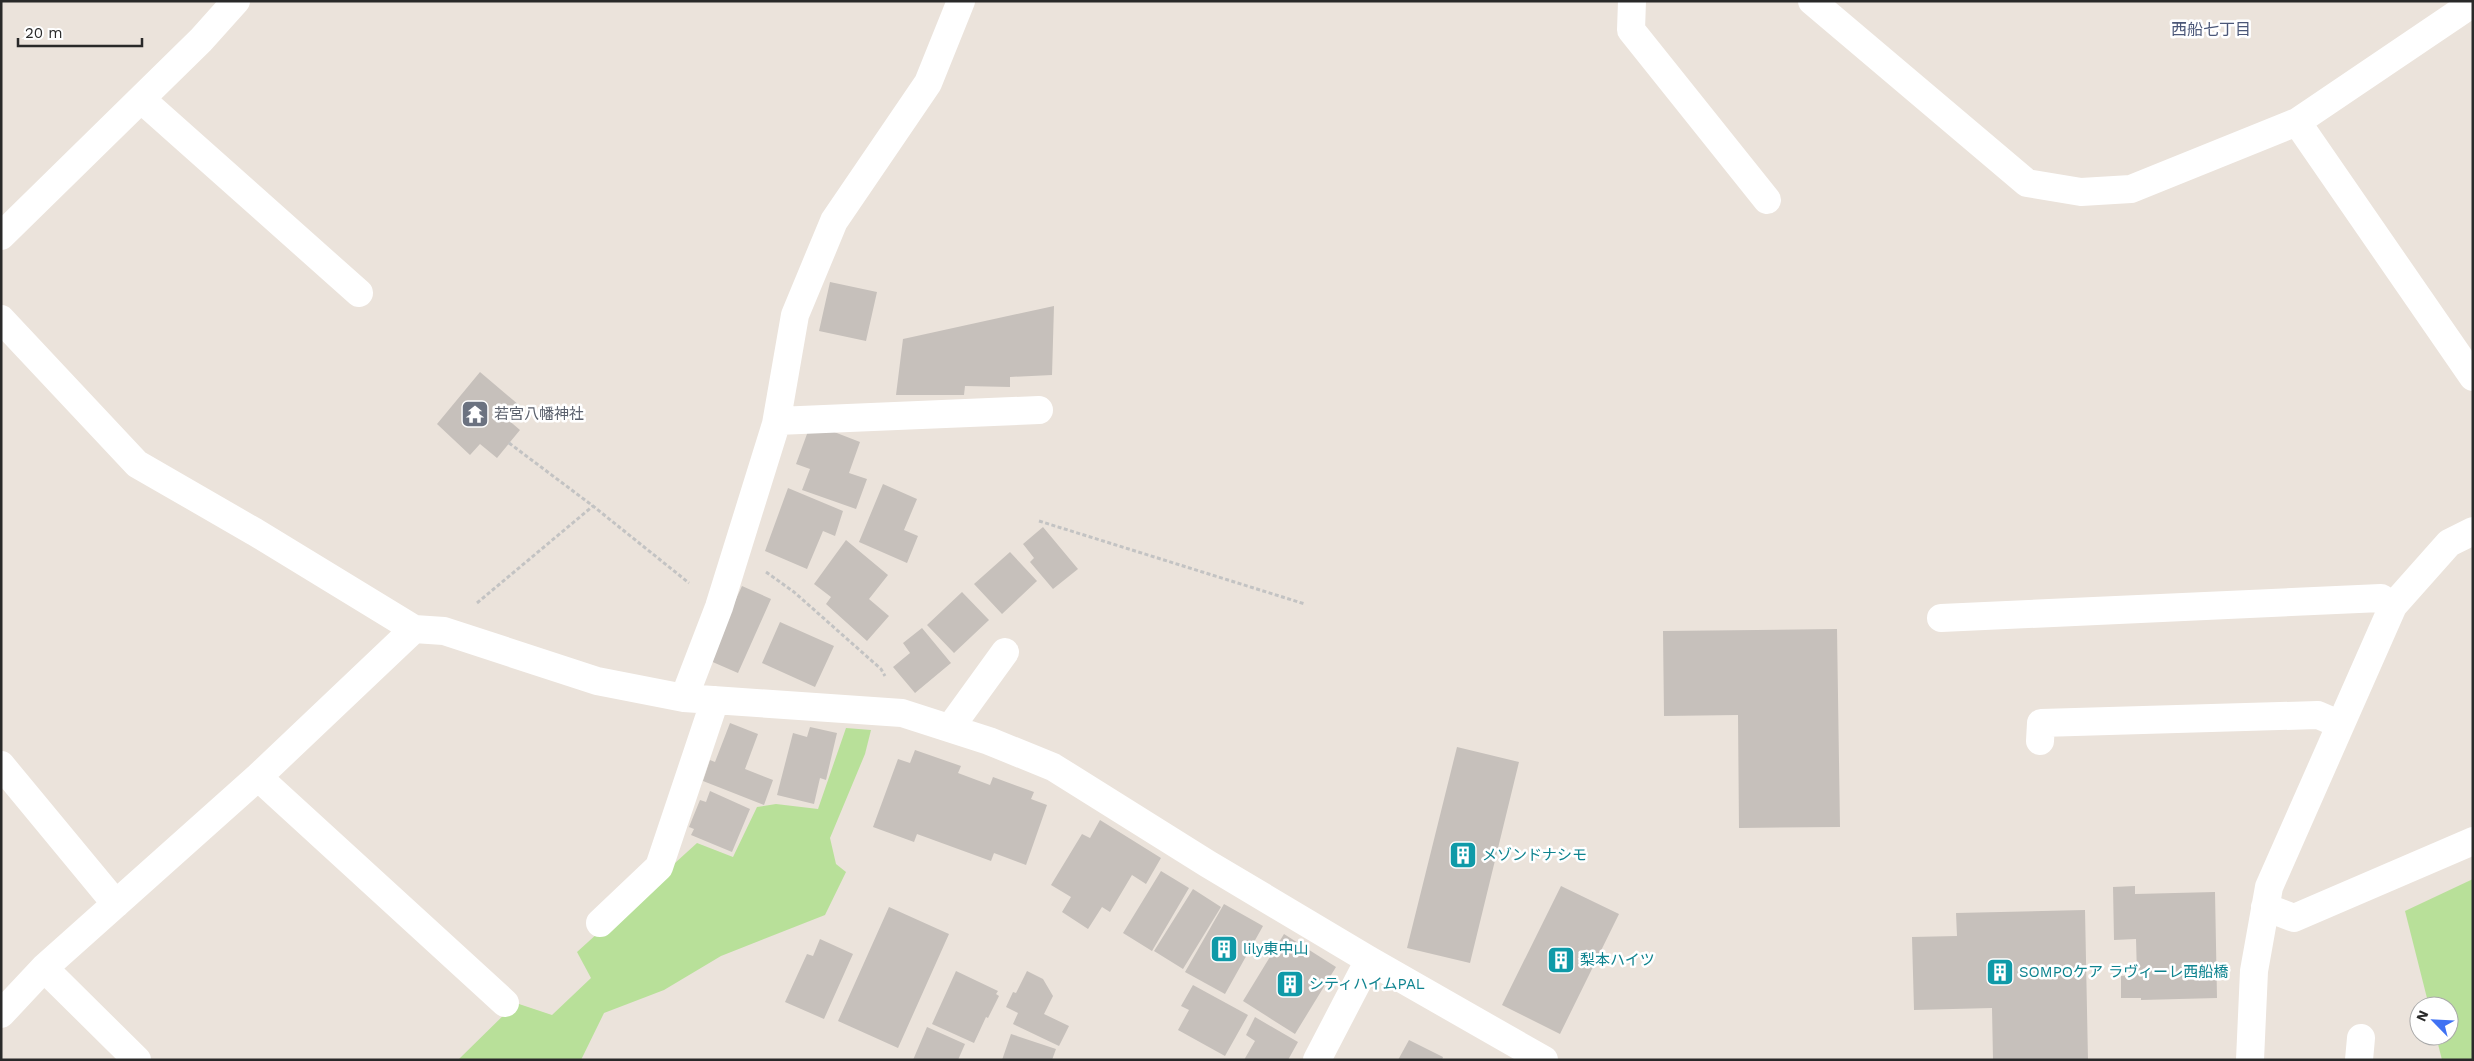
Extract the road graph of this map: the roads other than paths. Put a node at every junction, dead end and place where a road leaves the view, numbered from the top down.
1 (236, 1) edge
2 (961, 1) edge
3 (1632, 1) edge
4 (1812, 1) edge
5 (2473, 3) edge
6 (141, 99) junction
7 (2297, 122) junction
8 (1767, 200) dead end
9 (1, 236) edge
10 (360, 293) dead end
11 (1, 319) edge
12 (2473, 377) edge
13 (1039, 410) dead end
14 (777, 421) junction
15 (2473, 531) edge
16 (2394, 606) junction
17 (1941, 618) dead end
18 (414, 629) junction
19 (1005, 652) dead end
20 (684, 698) junction
21 (715, 700) junction
22 (2339, 724) junction
23 (950, 728) junction
24 (2040, 741) dead end
25 (1, 765) edge
26 (258, 777) junction
27 (2473, 841) edge
28 (116, 904) junction
29 (2265, 908) junction
30 (600, 924) dead end
31 (1369, 960) junction
32 (44, 968) junction
33 (5, 1002) edge
34 (505, 1003) dead end
35 (137, 1060) edge
36 (1317, 1060) edge
37 (1544, 1060) edge
38 (2250, 1060) edge

1 - 6 street
2 - 14 street
3 - 8 street
4 - 7 street
5 - 7 street
6 - 9 street
6 - 10 street
7 - 12 street
11 - 18 street
13 - 14 street
14 - 20 street
15 - 16 street
16 - 17 street
16 - 22 street
18 - 20 street
18 - 26 street
19 - 23 street
20 - 21 street
21 - 23 street
21 - 30 street
22 - 24 street
22 - 29 street
23 - 31 street
25 - 28 street
26 - 28 street
26 - 34 street
27 - 29 street
28 - 32 street
29 - 38 street
31 - 36 street
31 - 37 street
32 - 33 street
32 - 35 street

